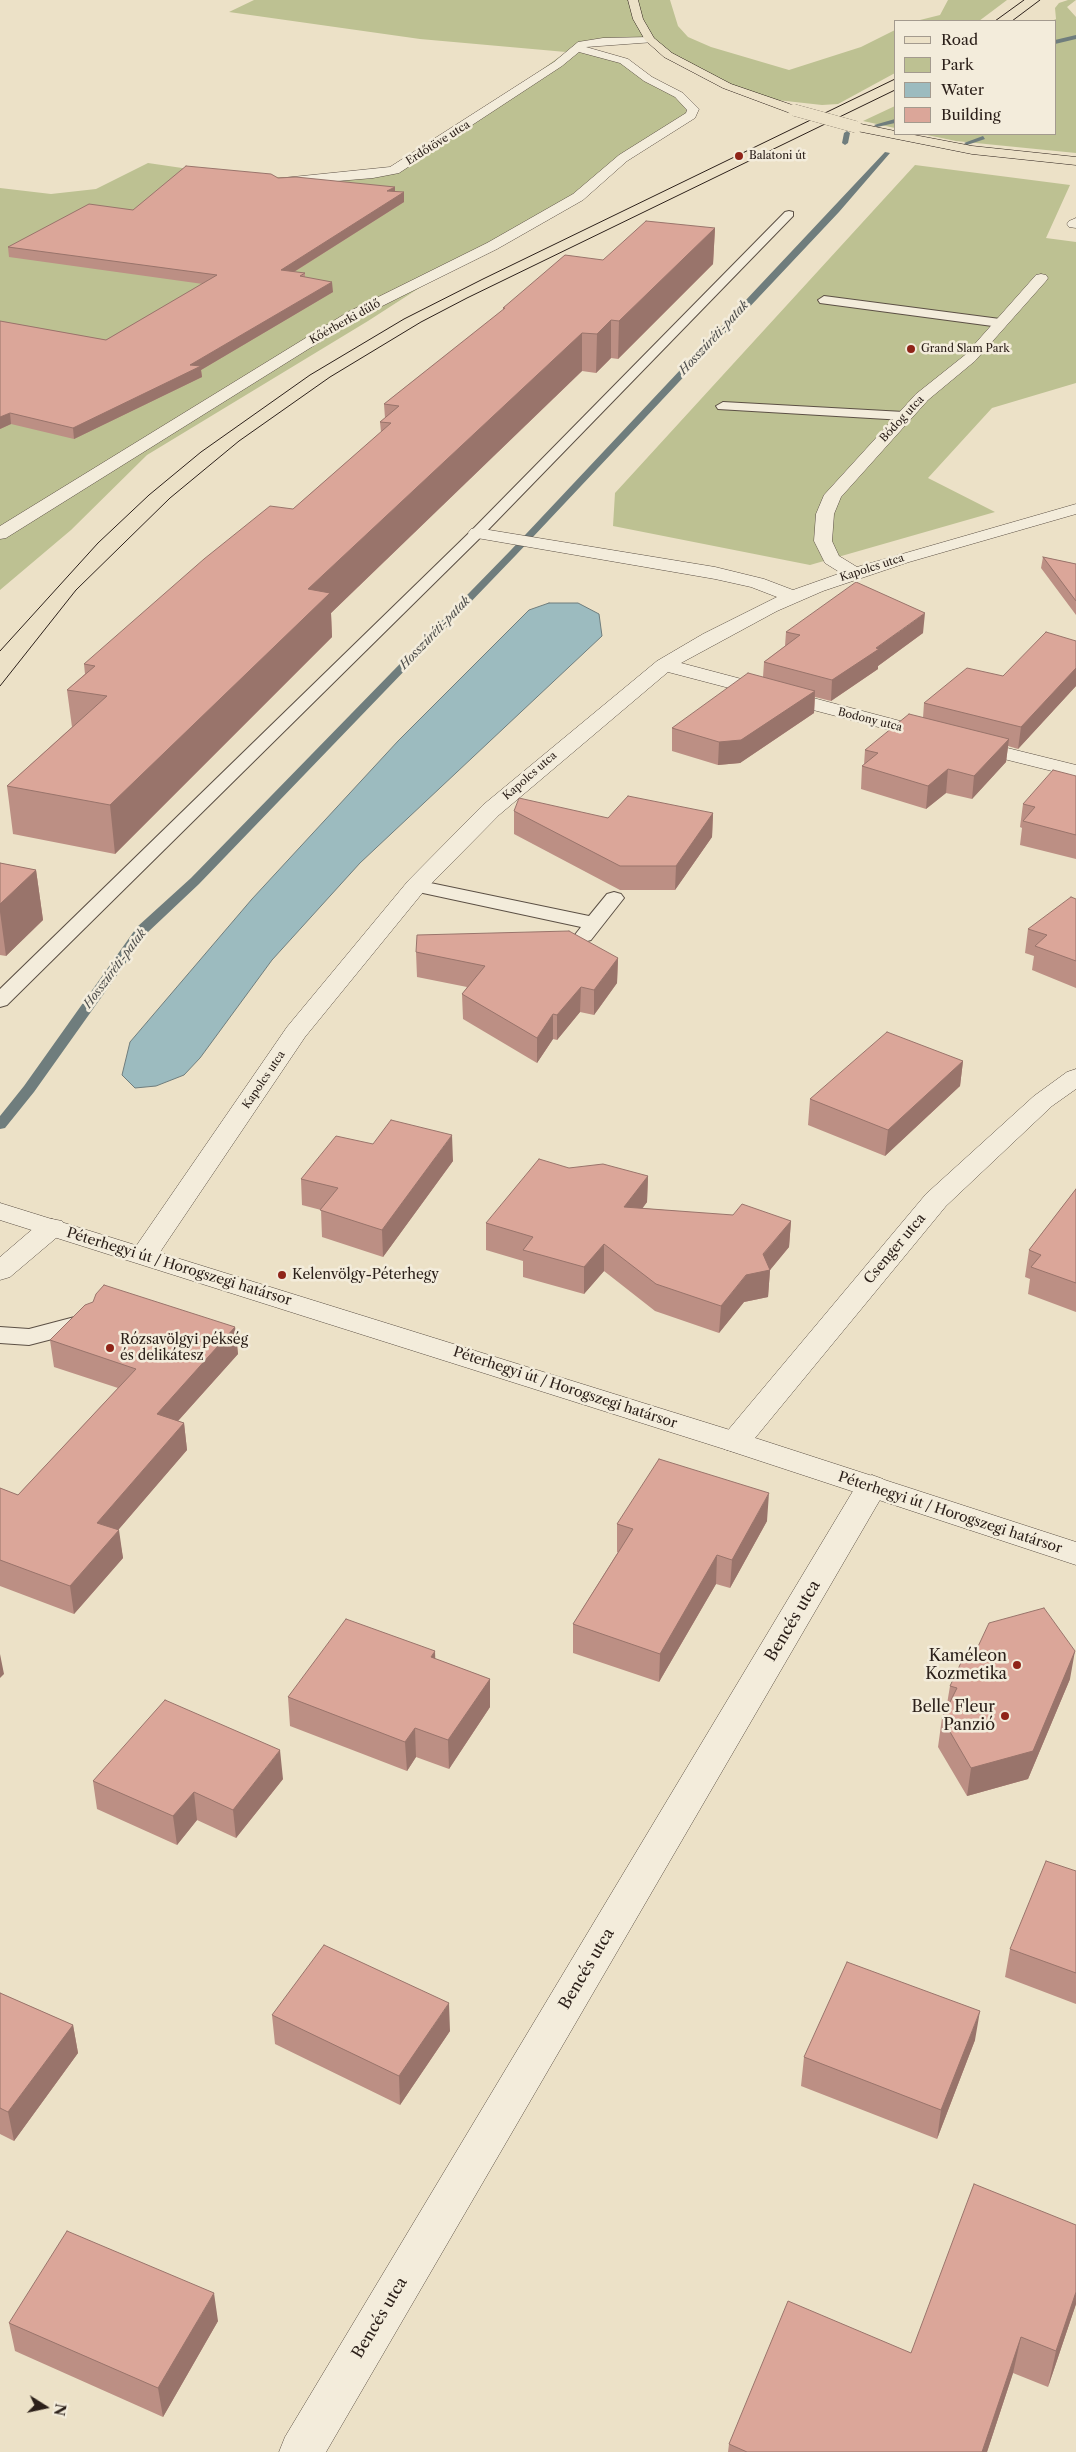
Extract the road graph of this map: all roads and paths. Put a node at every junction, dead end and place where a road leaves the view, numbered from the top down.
1 (634, 0) edge
2 (650, 40) junction
3 (576, 48) junction
4 (894, 135) edge
5 (896, 135) edge
6 (1076, 161) edge
7 (278, 182) edge
8 (789, 214) dead end
9 (1041, 278) dead end
10 (824, 300) dead end
11 (1000, 323) junction
12 (723, 406) dead end
13 (904, 416) junction
14 (1076, 509) edge
15 (477, 533) junction
16 (0, 534) edge
17 (856, 574) junction
18 (792, 597) junction
19 (664, 665) junction
20 (1076, 771) edge
21 (416, 886) junction
22 (614, 898) dead end
23 (593, 923) junction
24 (573, 949) edge
25 (0, 1001) edge
26 (1076, 1077) edge
27 (0, 1211) edge
28 (52, 1227) junction
29 (144, 1255) junction
30 (0, 1271) edge
31 (86, 1322) edge
32 (0, 1334) edge
33 (735, 1442) junction
34 (872, 1486) junction
35 (1076, 1554) edge
36 (301, 2452) edge

1 - 2 main road
2 - 3 street, Erdőtöve utca
2 - 4 main road, bridge
3 - 7 street, Erdőtöve utca
3 - 16 street, Kőérberki dűlő
5 - 6 main road, bridge
8 - 15 lane
9 - 11 street, Bódog utca
10 - 11 lane
11 - 13 street, Bódog utca
12 - 13 lane
13 - 17 street, Bódog utca
14 - 17 street, Kapolcs utca
15 - 18 street
15 - 25 lane
17 - 18 street, Kapolcs utca
18 - 19 street, Kapolcs utca
19 - 20 street, Bodony utca
19 - 21 street, Kapolcs utca
21 - 23 lane
21 - 29 street, Kapolcs utca
22 - 23 lane
23 - 24 lane
26 - 33 street, Csenger utca
27 - 28 street, Péterhegyi út / Horogszegi határsor
28 - 29 street, Péterhegyi út / Horogszegi határsor
28 - 30 street
29 - 33 street, Péterhegyi út / Horogszegi határsor
31 - 32 lane
33 - 34 street, Péterhegyi út / Horogszegi határsor
34 - 35 street, Péterhegyi út / Horogszegi határsor
34 - 36 street, Bencés utca

